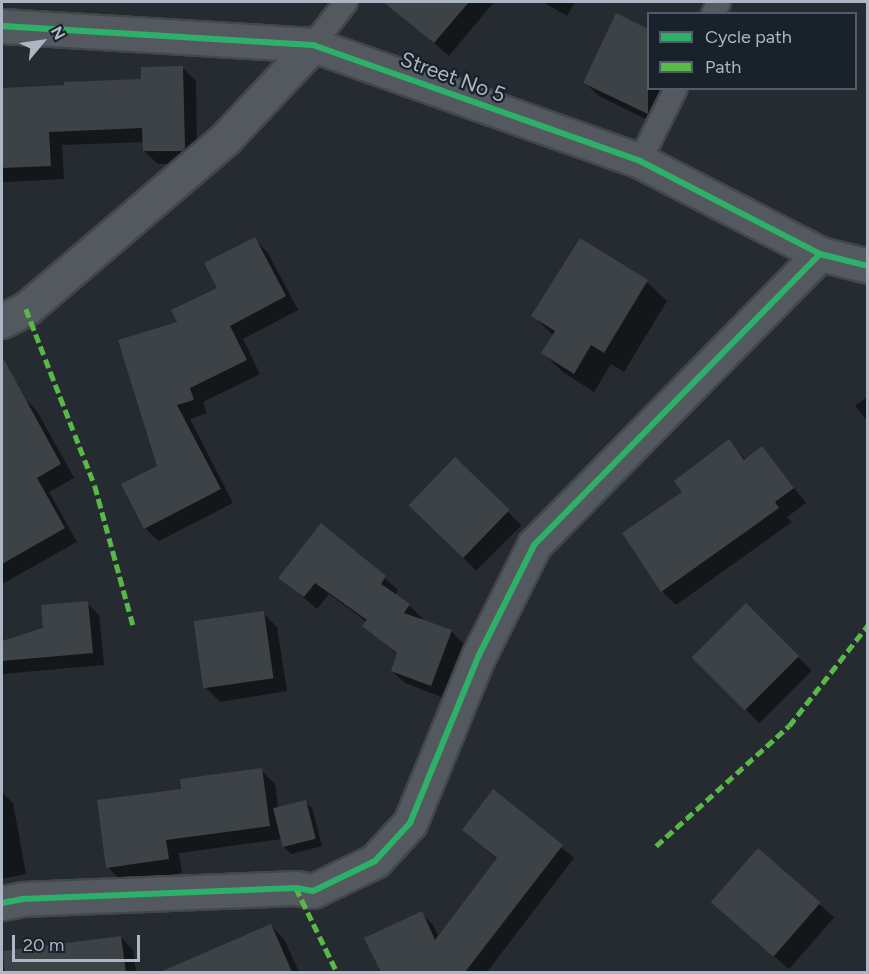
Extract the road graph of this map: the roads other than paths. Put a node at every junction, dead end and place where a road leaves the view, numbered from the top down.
1 (346, 2) edge
2 (2, 26) edge
3 (313, 45) junction
4 (675, 90) edge
5 (640, 161) junction
6 (820, 254) junction
7 (867, 266) edge
8 (2, 321) edge
9 (2, 903) edge

1 - 3 lane
2 - 3 street, Street No 5
3 - 5 street, Street No 5
3 - 8 street
4 - 5 lane
5 - 6 street, Street No 5
6 - 7 street, Street No 5
6 - 9 street

